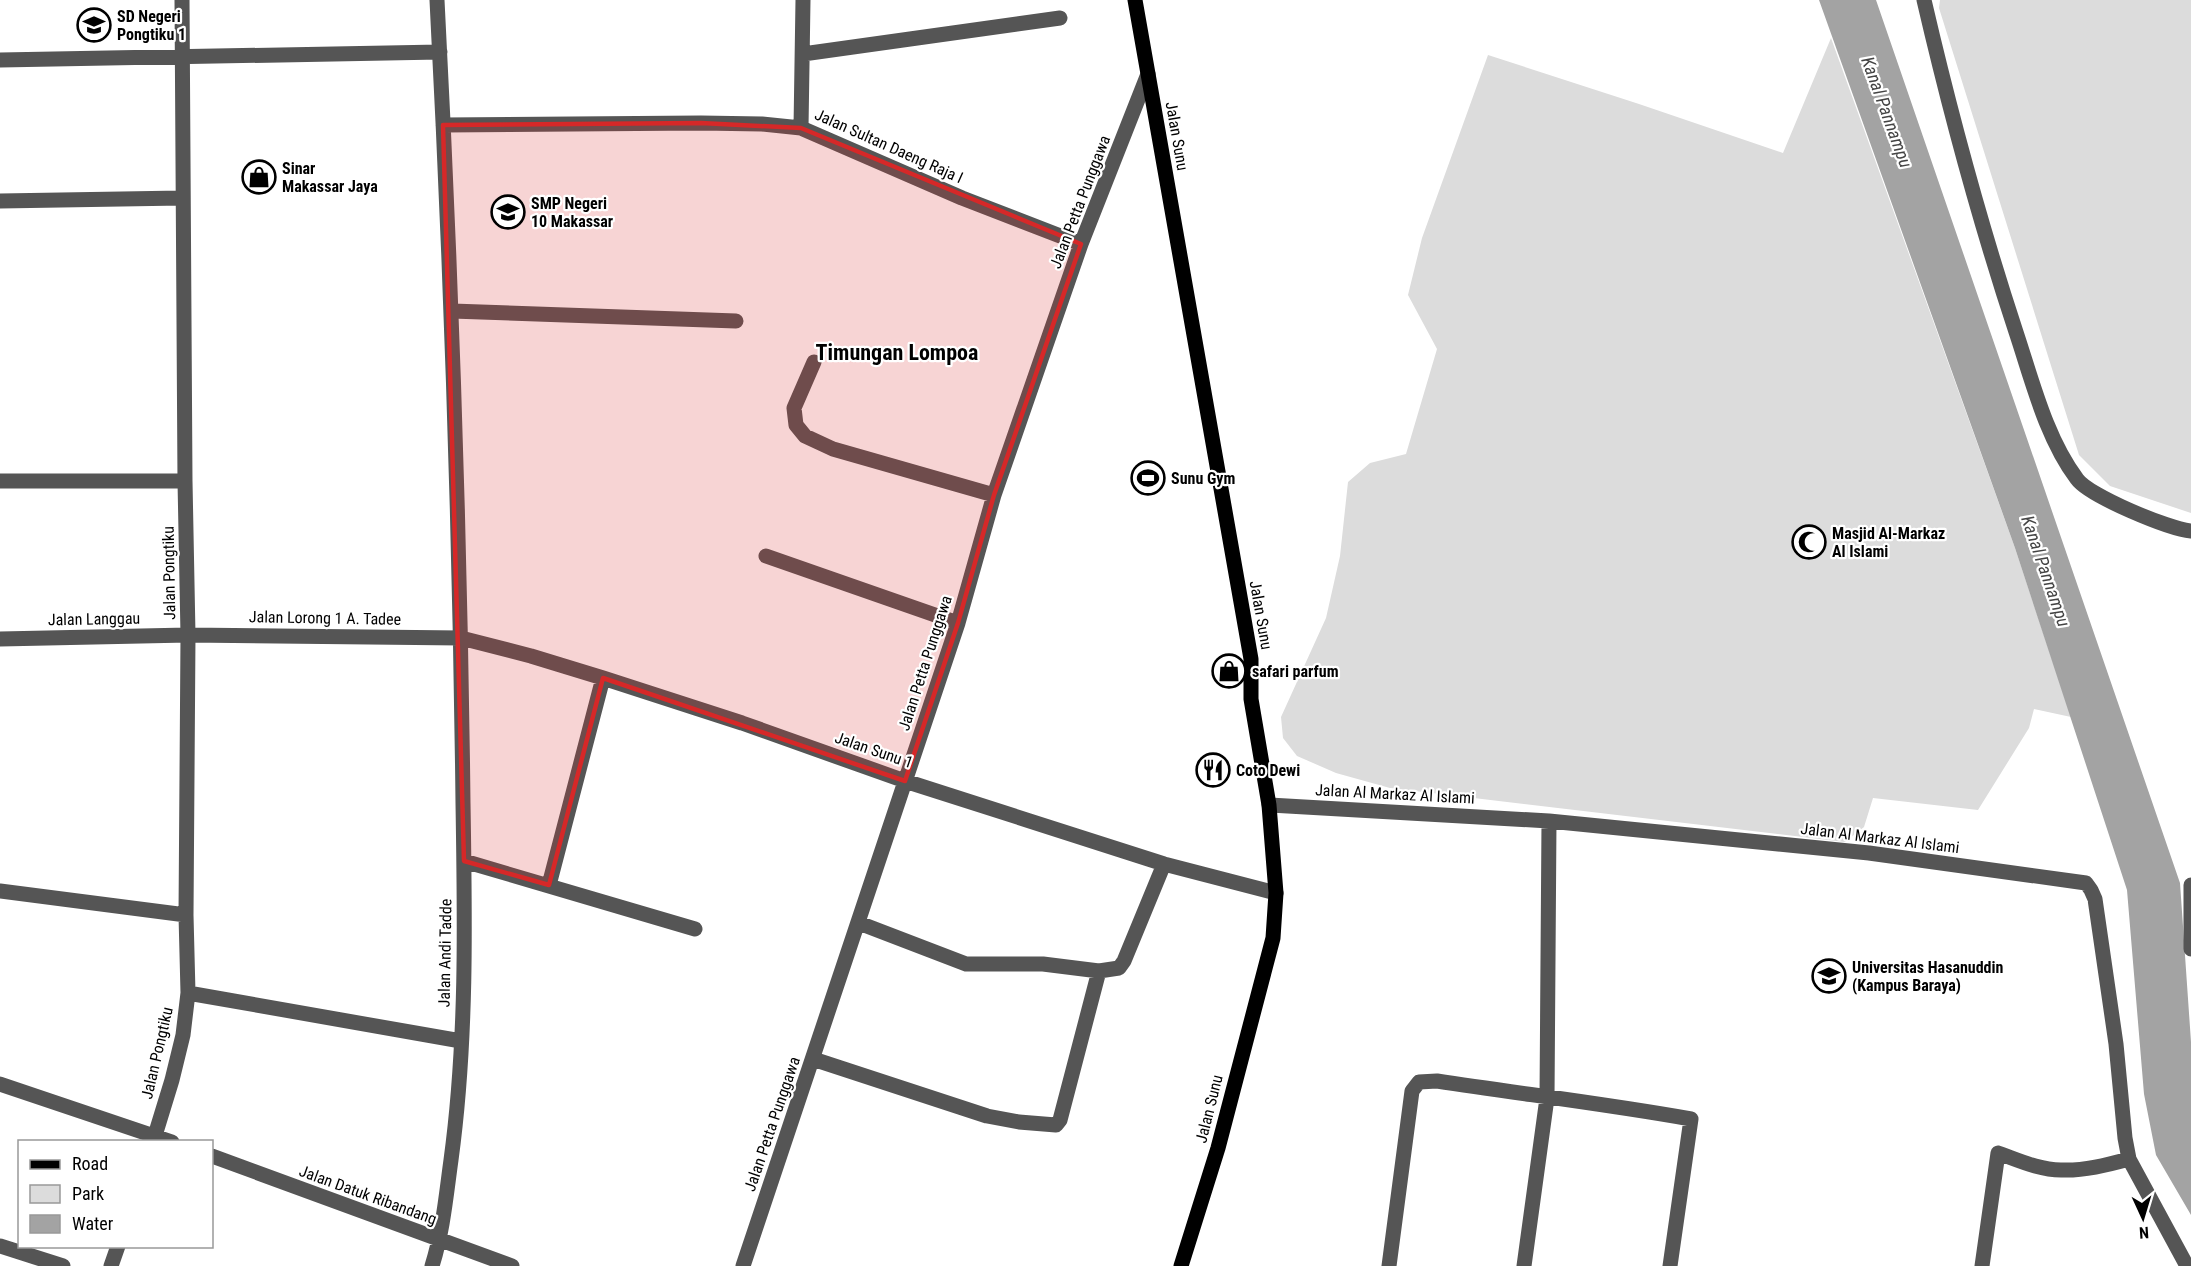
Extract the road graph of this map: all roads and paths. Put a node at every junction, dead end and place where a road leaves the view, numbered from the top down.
1 (182, 0) edge
2 (437, 0) edge
3 (803, 0) edge
4 (1135, 0) edge
5 (1924, 0) edge
6 (1060, 18) dead end
7 (440, 52) junction
8 (803, 54) junction
9 (184, 56) junction
10 (0, 60) edge
11 (1148, 74) junction
12 (443, 125) junction
13 (801, 128) junction
14 (182, 198) junction
15 (0, 201) edge
16 (1081, 244) junction
17 (452, 311) junction
18 (736, 321) dead end
19 (814, 362) dead end
20 (0, 481) edge
21 (185, 482) junction
22 (994, 495) junction
23 (2191, 531) edge
24 (766, 556) dead end
25 (958, 623) junction
26 (188, 635) junction
27 (461, 638) junction
28 (0, 639) edge
29 (603, 678) junction
30 (905, 781) junction
31 (1269, 805) junction
32 (1550, 821) junction
33 (464, 861) junction
34 (1164, 864) junction
35 (549, 885) junction
36 (2191, 885) edge
37 (0, 891) edge
38 (1276, 893) junction
39 (186, 915) junction
40 (859, 923) junction
41 (695, 929) dead end
42 (2191, 949) edge
43 (1099, 972) junction
44 (188, 993) junction
45 (461, 1041) junction
46 (813, 1059) junction
47 (0, 1084) edge
48 (1547, 1098) junction
49 (154, 1138) edge
50 (213, 1156) edge
51 (2129, 1159) junction
52 (440, 1241) junction
53 (0, 1246) edge
54 (117, 1248) edge
55 (63, 1266) edge
56 (111, 1266) edge
57 (432, 1266) edge
58 (512, 1266) edge
59 (743, 1266) edge
60 (1181, 1266) edge
61 (1389, 1266) edge
62 (1524, 1266) edge
63 (1670, 1266) edge
64 (1982, 1266) edge
65 (2187, 1266) edge

1 - 9 street, Jalan Pongtiku
2 - 7 street, Jalan Andi Tadde
3 - 8 street, Jalan Sultan Daeng Raja I
4 - 11 main road, Jalan Sunu
5 - 23 street
6 - 8 street
7 - 9 street
7 - 12 street, Jalan Andi Tadde
8 - 13 street, Jalan Sultan Daeng Raja I
9 - 10 street
9 - 14 street, Jalan Pongtiku
11 - 16 street, Jalan Petta Punggawa
11 - 31 main road, Jalan Sunu
12 - 13 street
12 - 17 street, Jalan Andi Tadde
13 - 16 street, Jalan Sultan Daeng Raja I
14 - 15 street
14 - 21 street, Jalan Pongtiku
16 - 22 street, Jalan Petta Punggawa
17 - 18 street
17 - 27 street, Jalan Andi Tadde
19 - 22 street
20 - 21 street
21 - 26 street, Jalan Pongtiku
22 - 25 street, Jalan Petta Punggawa
24 - 25 street
25 - 30 street, Jalan Petta Punggawa
26 - 27 street, Jalan Lorong 1 A. Tadee
26 - 28 street, Jalan Langgau
26 - 39 street, Jalan Pongtiku
27 - 29 street, Jalan Sunu 1
27 - 33 street, Jalan Andi Tadde
29 - 30 street, Jalan Sunu 1
29 - 35 street
30 - 34 street, Jalan Sunu 1
30 - 40 street, Jalan Petta Punggawa
31 - 32 street, Jalan Al Markaz Al Islami
31 - 38 main road, Jalan Sunu
32 - 48 street
32 - 51 street, Jalan Al Markaz Al Islami
33 - 35 street
33 - 45 street, Jalan Andi Tadde
34 - 38 street, Jalan Sunu 1
34 - 43 street
35 - 41 street
36 - 42 street
37 - 39 street
38 - 60 main road, Jalan Sunu
39 - 44 street, Jalan Pongtiku
40 - 43 street
40 - 46 street, Jalan Petta Punggawa
43 - 46 street
44 - 45 street
44 - 49 street, Jalan Pongtiku
45 - 52 street, Jalan Andi Tadde
46 - 59 street, Jalan Petta Punggawa
47 - 49 street
48 - 61 street
48 - 62 street
48 - 63 street
50 - 52 street, Jalan Datuk Ribandang
51 - 64 street
51 - 65 street, Jalan Al Markaz Al Islami
52 - 57 street, Jalan Andi Tadde
52 - 58 street, Jalan Datuk Ribandang
53 - 55 street
54 - 56 street

